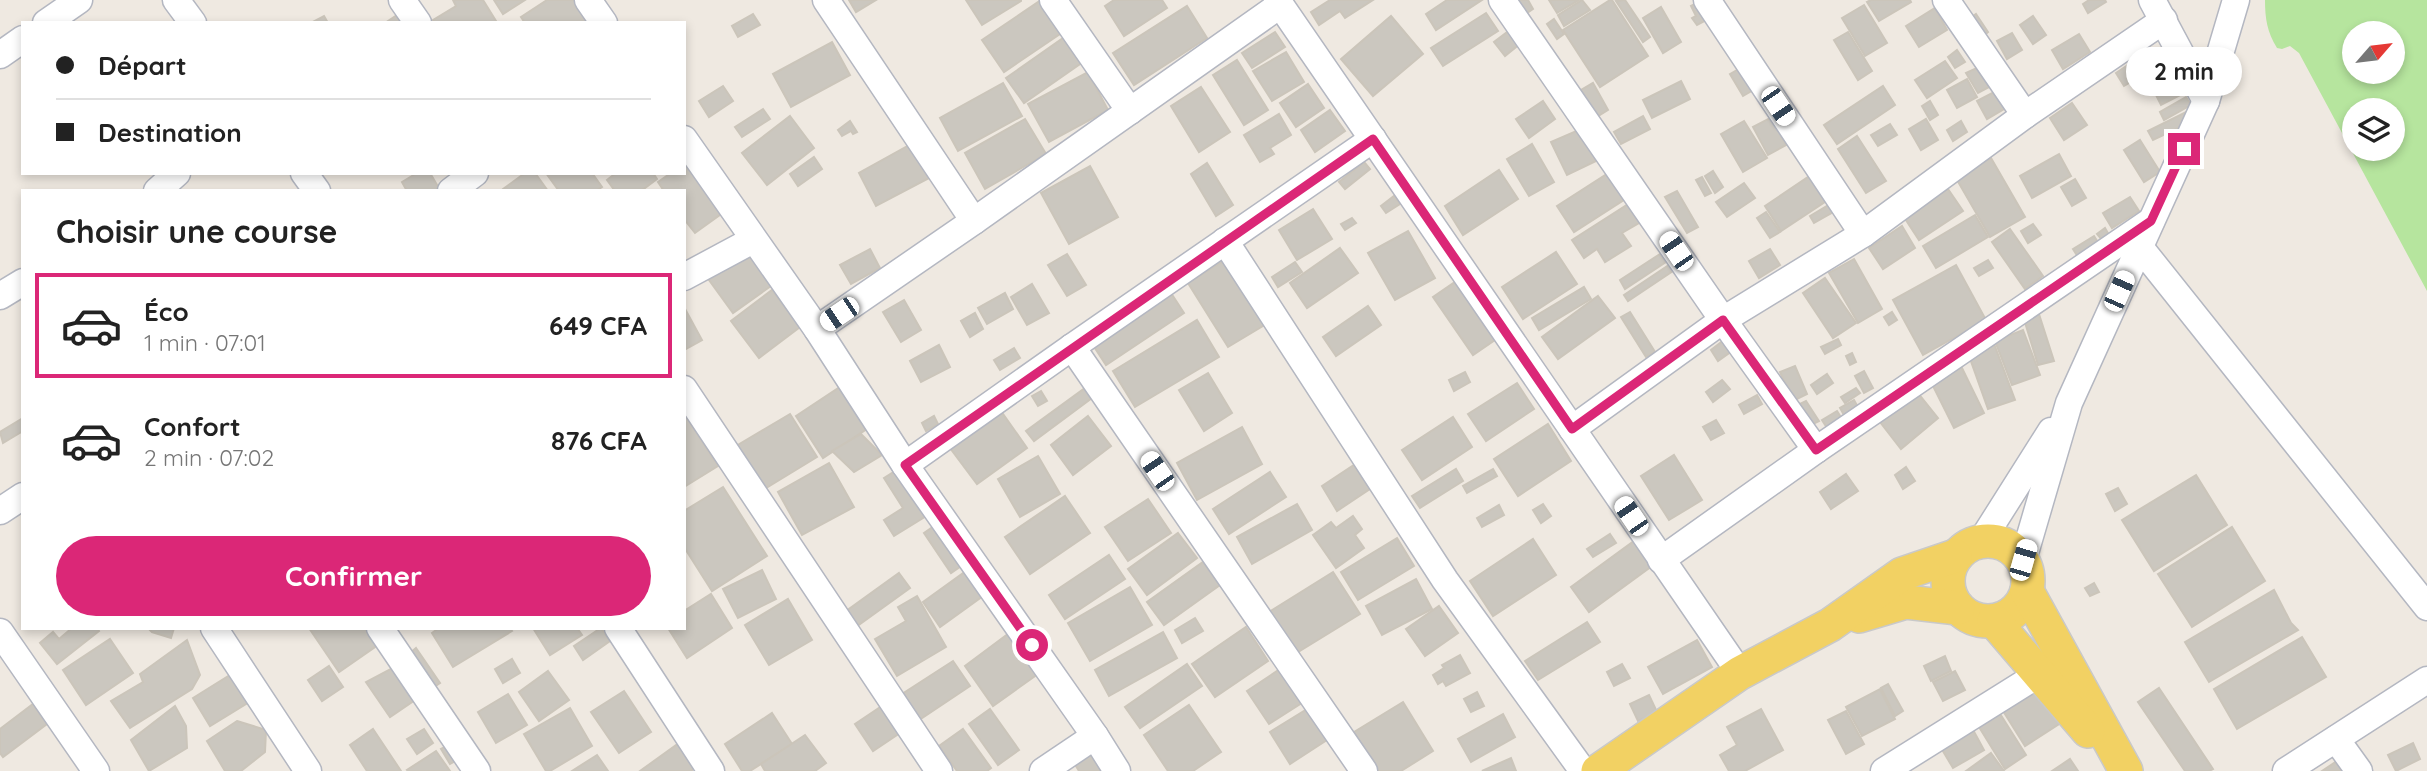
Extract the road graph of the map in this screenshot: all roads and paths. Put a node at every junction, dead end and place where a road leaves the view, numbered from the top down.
1 (79, 0) edge
2 (176, 0) edge
3 (402, 0) edge
4 (587, 0) edge
5 (826, 0) edge
6 (1053, 0) edge
7 (1502, 0) edge
8 (1707, 0) edge
9 (1946, 0) edge
10 (2236, 0) edge
11 (1278, 3) edge
12 (2158, 10) edge
13 (49, 21) edge
14 (192, 21) edge
15 (417, 21) edge
16 (603, 21) edge
17 (21, 40) edge
18 (0, 55) edge
19 (2206, 101) junction
20 (1130, 111) junction
21 (2025, 114) junction
22 (1373, 139) junction
23 (686, 142) edge
24 (175, 175) edge
25 (472, 175) edge
26 (159, 189) edge
27 (454, 189) edge
28 (974, 221) junction
29 (2151, 221) junction
30 (1863, 234) junction
31 (753, 240) junction
32 (1225, 241) junction
33 (2139, 246) junction
34 (686, 276) edge
35 (21, 283) edge
36 (0, 296) edge
37 (1723, 320) junction
38 (817, 329) junction
39 (1072, 347) junction
40 (686, 392) edge
41 (2069, 403) junction
42 (1572, 429) junction
43 (1816, 450) junction
44 (905, 465) junction
45 (21, 497) edge
46 (0, 511) edge
47 (1969, 548) junction
48 (1661, 561) junction
49 (2025, 576) junction
50 (2427, 607) edge
51 (1958, 608) junction
52 (1994, 621) junction
53 (1829, 625) junction
54 (215, 630) edge
55 (381, 630) edge
56 (619, 630) edge
57 (0, 632) edge
58 (1740, 674) junction
59 (2039, 674) junction
60 (2427, 680) edge
61 (1095, 736) junction
62 (2336, 739) junction
63 (96, 771) edge
64 (308, 771) edge
65 (477, 771) edge
66 (711, 771) edge
67 (939, 771) edge
68 (1043, 771) edge
69 (1117, 771) edge
70 (1364, 771) edge
71 (1583, 771) edge
72 (1598, 771) edge
73 (1884, 771) edge
74 (2124, 771) edge
75 (2286, 771) edge
76 (2359, 771) edge

1 - 13 street
2 - 14 street
3 - 15 street
4 - 16 street
5 - 28 street
6 - 20 street
7 - 37 street
8 - 30 street
9 - 21 street
10 - 19 street
11 - 20 street
11 - 22 street
12 - 19 street
12 - 21 street
17 - 18 street
19 - 29 street
20 - 28 street
21 - 30 street
22 - 32 street
22 - 42 street
23 - 31 street
24 - 26 street
25 - 27 street
28 - 38 street
29 - 33 street
29 - 43 street
30 - 37 street
31 - 34 street
31 - 38 street
32 - 39 street
32 - 71 street
33 - 41 street
33 - 50 street
35 - 36 street
37 - 42 street
37 - 43 street
38 - 44 street
39 - 44 street
39 - 70 street
40 - 67 street
41 - 47 street
41 - 49 street
42 - 48 street
43 - 48 street
44 - 61 street
45 - 46 street
47 - 49 main road
47 - 51 main road
47 - 53 main road
48 - 58 street
49 - 52 main road
49 - 74 main road
51 - 52 main road
51 - 53 main road
52 - 59 main road
53 - 58 main road
54 - 64 street
55 - 65 street
56 - 66 street
57 - 63 street
58 - 72 main road
59 - 73 street
59 - 74 main road
60 - 62 street
61 - 68 street
61 - 69 street
62 - 75 street
62 - 76 street

